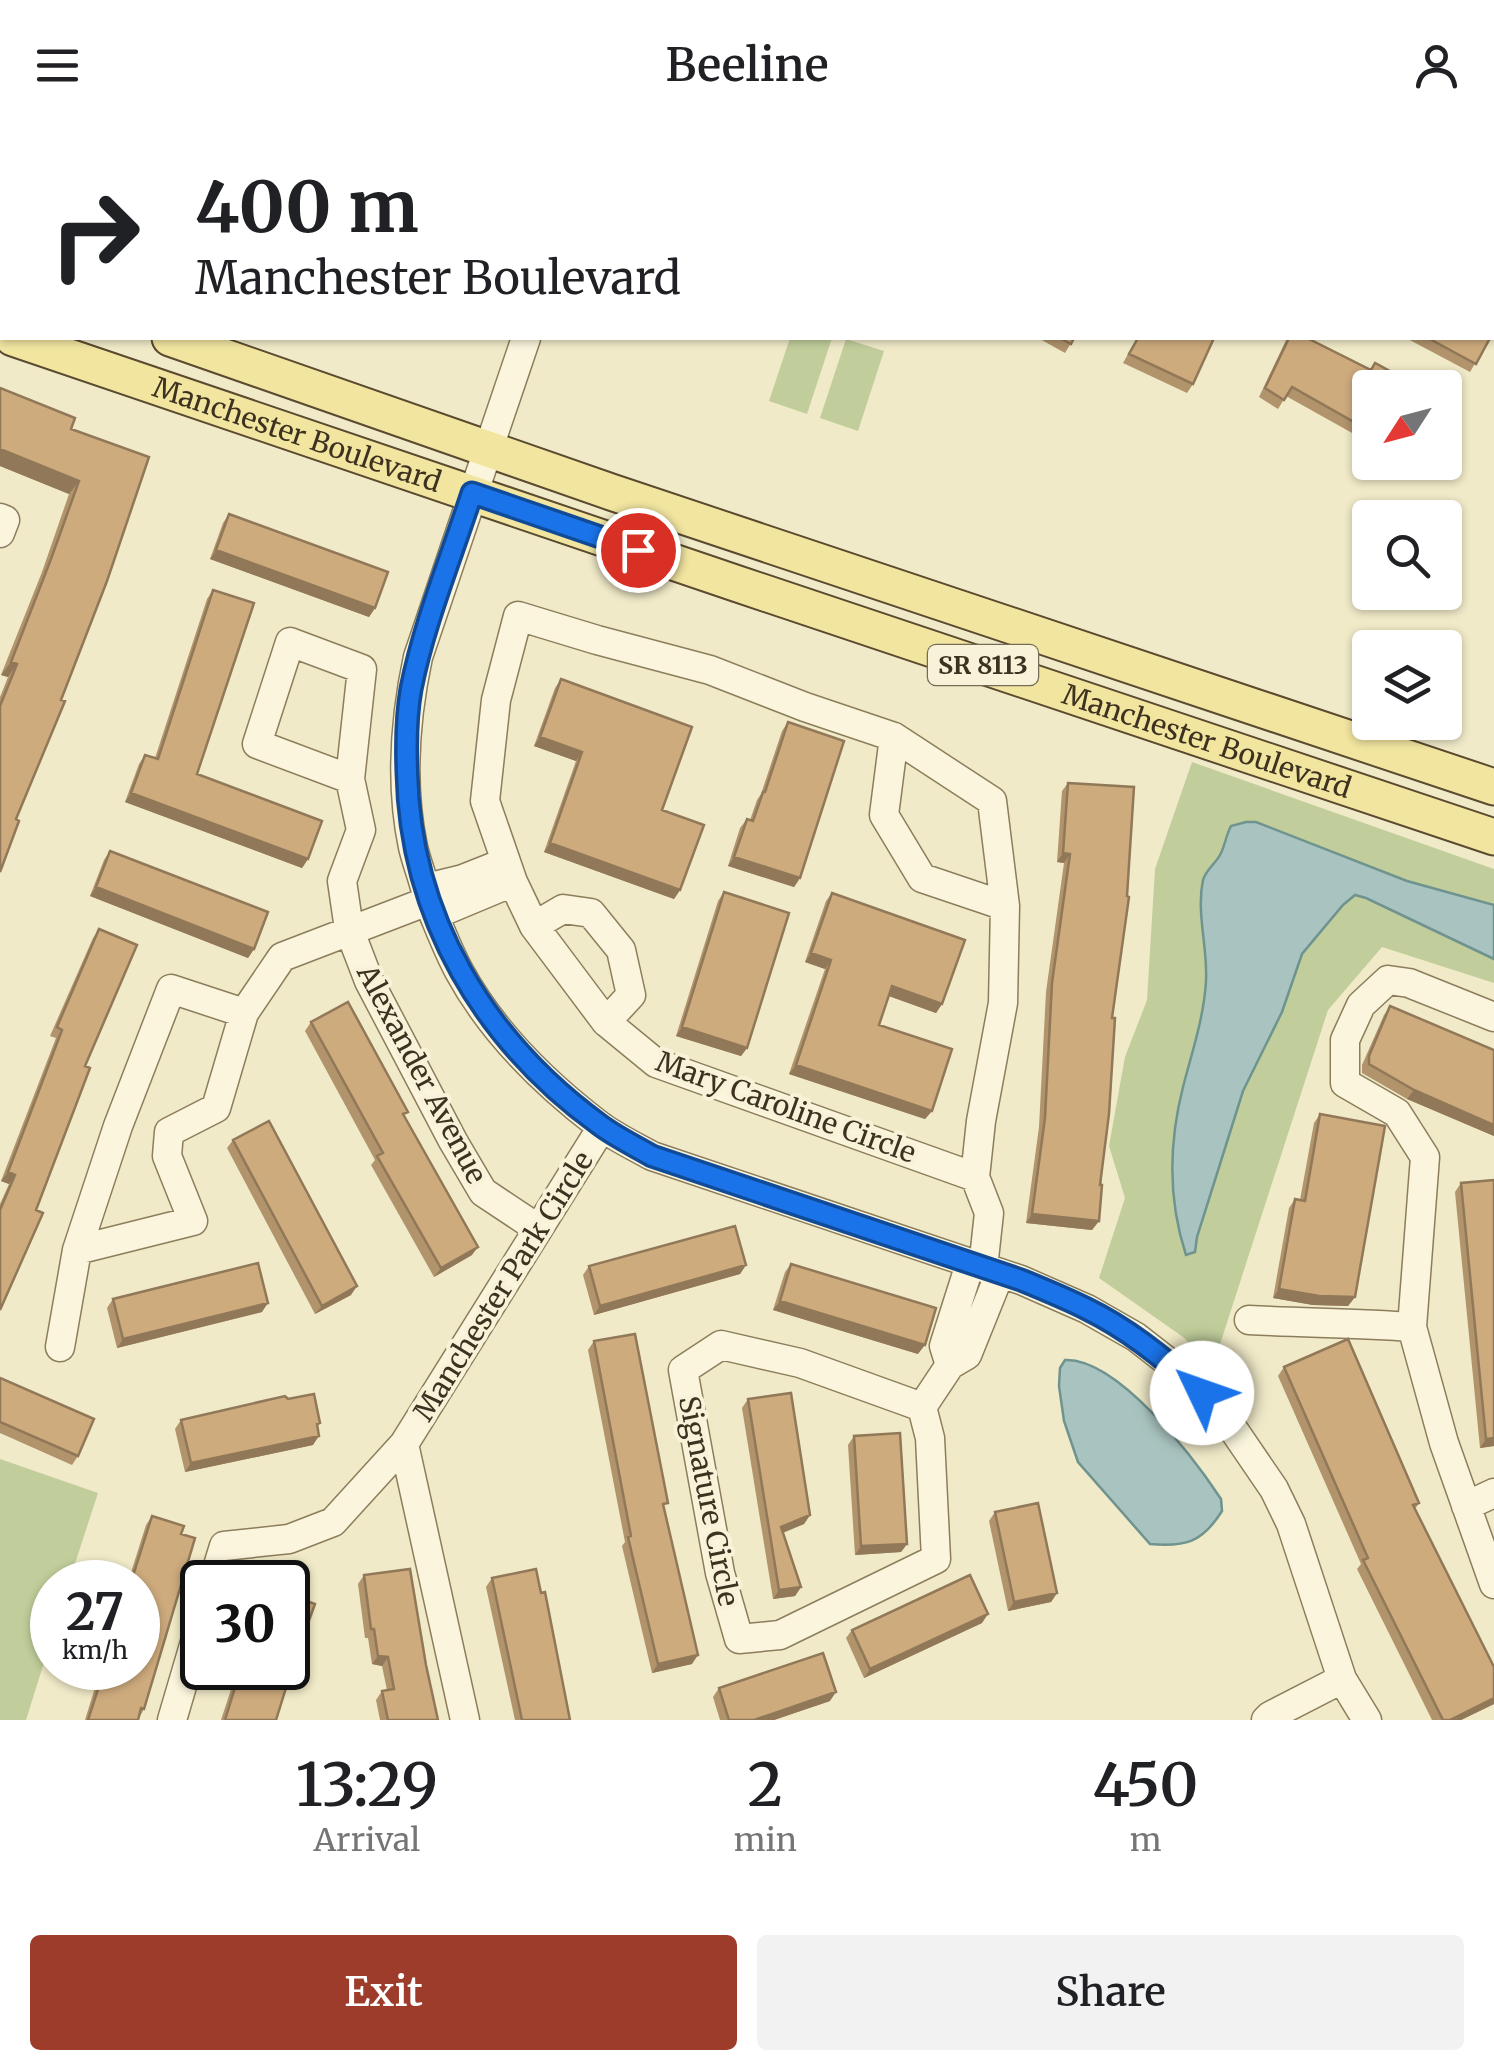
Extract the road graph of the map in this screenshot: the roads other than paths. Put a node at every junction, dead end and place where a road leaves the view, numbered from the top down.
1 (18, 340) edge
2 (176, 340) edge
3 (525, 340) edge
4 (488, 449) junction
5 (472, 493) junction
6 (0, 518) edge
7 (0, 533) edge
8 (894, 737) junction
9 (350, 779) junction
10 (1494, 787) edge
11 (1494, 837) edge
12 (509, 872) junction
13 (429, 901) junction
14 (1005, 906) junction
15 (534, 926) junction
16 (350, 929) junction
17 (244, 1014) junction
18 (1494, 1018) edge
19 (606, 1022) junction
20 (602, 1127) junction
21 (975, 1177) junction
22 (537, 1228) junction
23 (77, 1250) junction
24 (984, 1269) junction
25 (1249, 1320) dead end
26 (1412, 1327) junction
27 (60, 1347) dead end
28 (922, 1407) junction
29 (404, 1444) junction
30 (1494, 1493) edge
31 (1466, 1506) junction
32 (220, 1560) edge
33 (1494, 1584) edge
34 (1342, 1679) junction
35 (181, 1690) edge
36 (172, 1720) edge
37 (465, 1720) edge
38 (1266, 1720) edge
39 (1367, 1720) edge

1 - 5 main road, Manchester Boulevard / SR 8113
2 - 4 main road, Manchester Boulevard / SR 8113
3 - 4 street
4 - 5 street
4 - 10 main road, Manchester Boulevard / SR 8113
5 - 11 main road, Manchester Boulevard / SR 8113
5 - 13 street
6 - 7 street
8 - 12 street, Mary Caroline Circle
8 - 14 street, Mary Caroline Circle
8 - 14 street
9 - 9 street, Alexander Avenue
9 - 16 street, Alexander Avenue
12 - 13 street
12 - 15 street, Mary Caroline Circle
13 - 16 street
13 - 20 street
14 - 21 street, Mary Caroline Circle
15 - 19 street, Mary Caroline Circle
15 - 19 street
16 - 17 street
16 - 22 street, Alexander Avenue
17 - 23 street
17 - 23 street
18 - 26 street
19 - 21 street, Mary Caroline Circle
20 - 22 street, Manchester Park Circle
20 - 24 street
21 - 24 street, Mary Caroline Circle
22 - 29 street, Manchester Park Circle
23 - 27 street
24 - 28 street
24 - 34 street
25 - 26 street
26 - 31 street
28 - 28 street, Signature Circle
29 - 32 street, Manchester Park Circle
29 - 37 street, Manchester Park Circle
30 - 31 street
31 - 33 street
34 - 38 street
34 - 39 street
35 - 36 street

